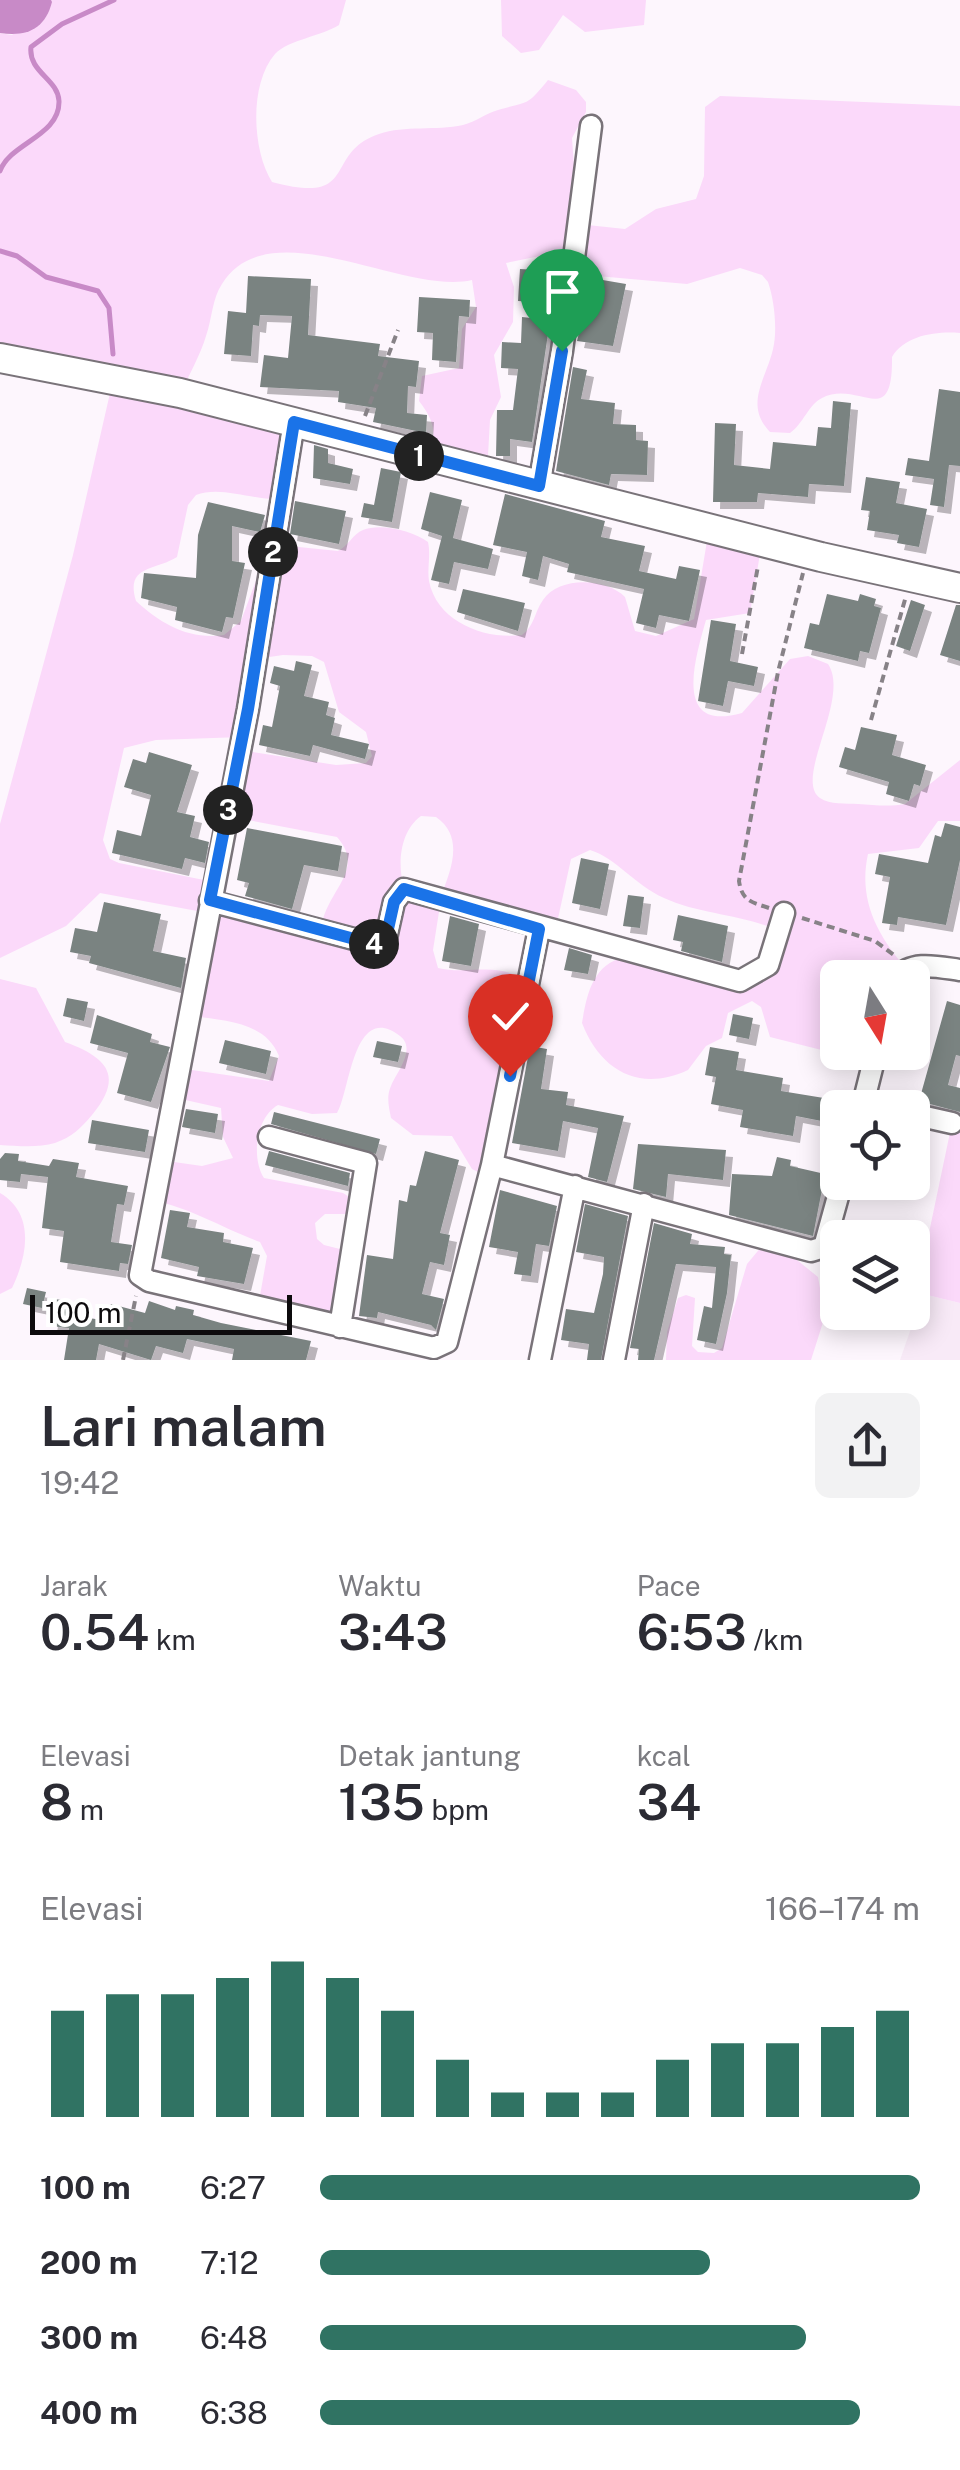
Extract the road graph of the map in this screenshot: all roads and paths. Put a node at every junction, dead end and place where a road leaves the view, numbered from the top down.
1 (591, 126) dead end
2 (398, 330) dead end
3 (0, 358) edge
4 (294, 422) junction
5 (358, 440) junction
6 (539, 486) junction
7 (762, 542) junction
8 (808, 554) junction
9 (912, 578) junction
10 (960, 588) edge
11 (742, 654) dead end
12 (871, 720) dead end
13 (210, 900) junction
14 (784, 913) junction
15 (539, 929) junction
16 (890, 960) edge
17 (960, 970) edge
18 (930, 972) edge
19 (930, 1118) edge
20 (952, 1123) dead end
21 (268, 1137) dead end
22 (492, 1165) junction
23 (575, 1186) junction
24 (837, 1200) edge
25 (644, 1204) junction
26 (140, 1275) junction
27 (340, 1327) junction
28 (123, 1360) edge
29 (540, 1360) edge
30 (614, 1360) edge

1 - 6 street
2 - 5 path
3 - 4 street
4 - 5 street
4 - 13 street
5 - 6 street
6 - 7 street
7 - 8 street
7 - 11 path
8 - 9 street
8 - 14 path
9 - 10 street
9 - 12 path
13 - 15 street
13 - 26 street
14 - 15 street
14 - 16 path
15 - 22 street
17 - 18 street
19 - 20 street
21 - 27 street
22 - 23 street
22 - 27 street
23 - 25 street
23 - 29 street
24 - 25 street
25 - 30 street
26 - 27 street
26 - 28 path

